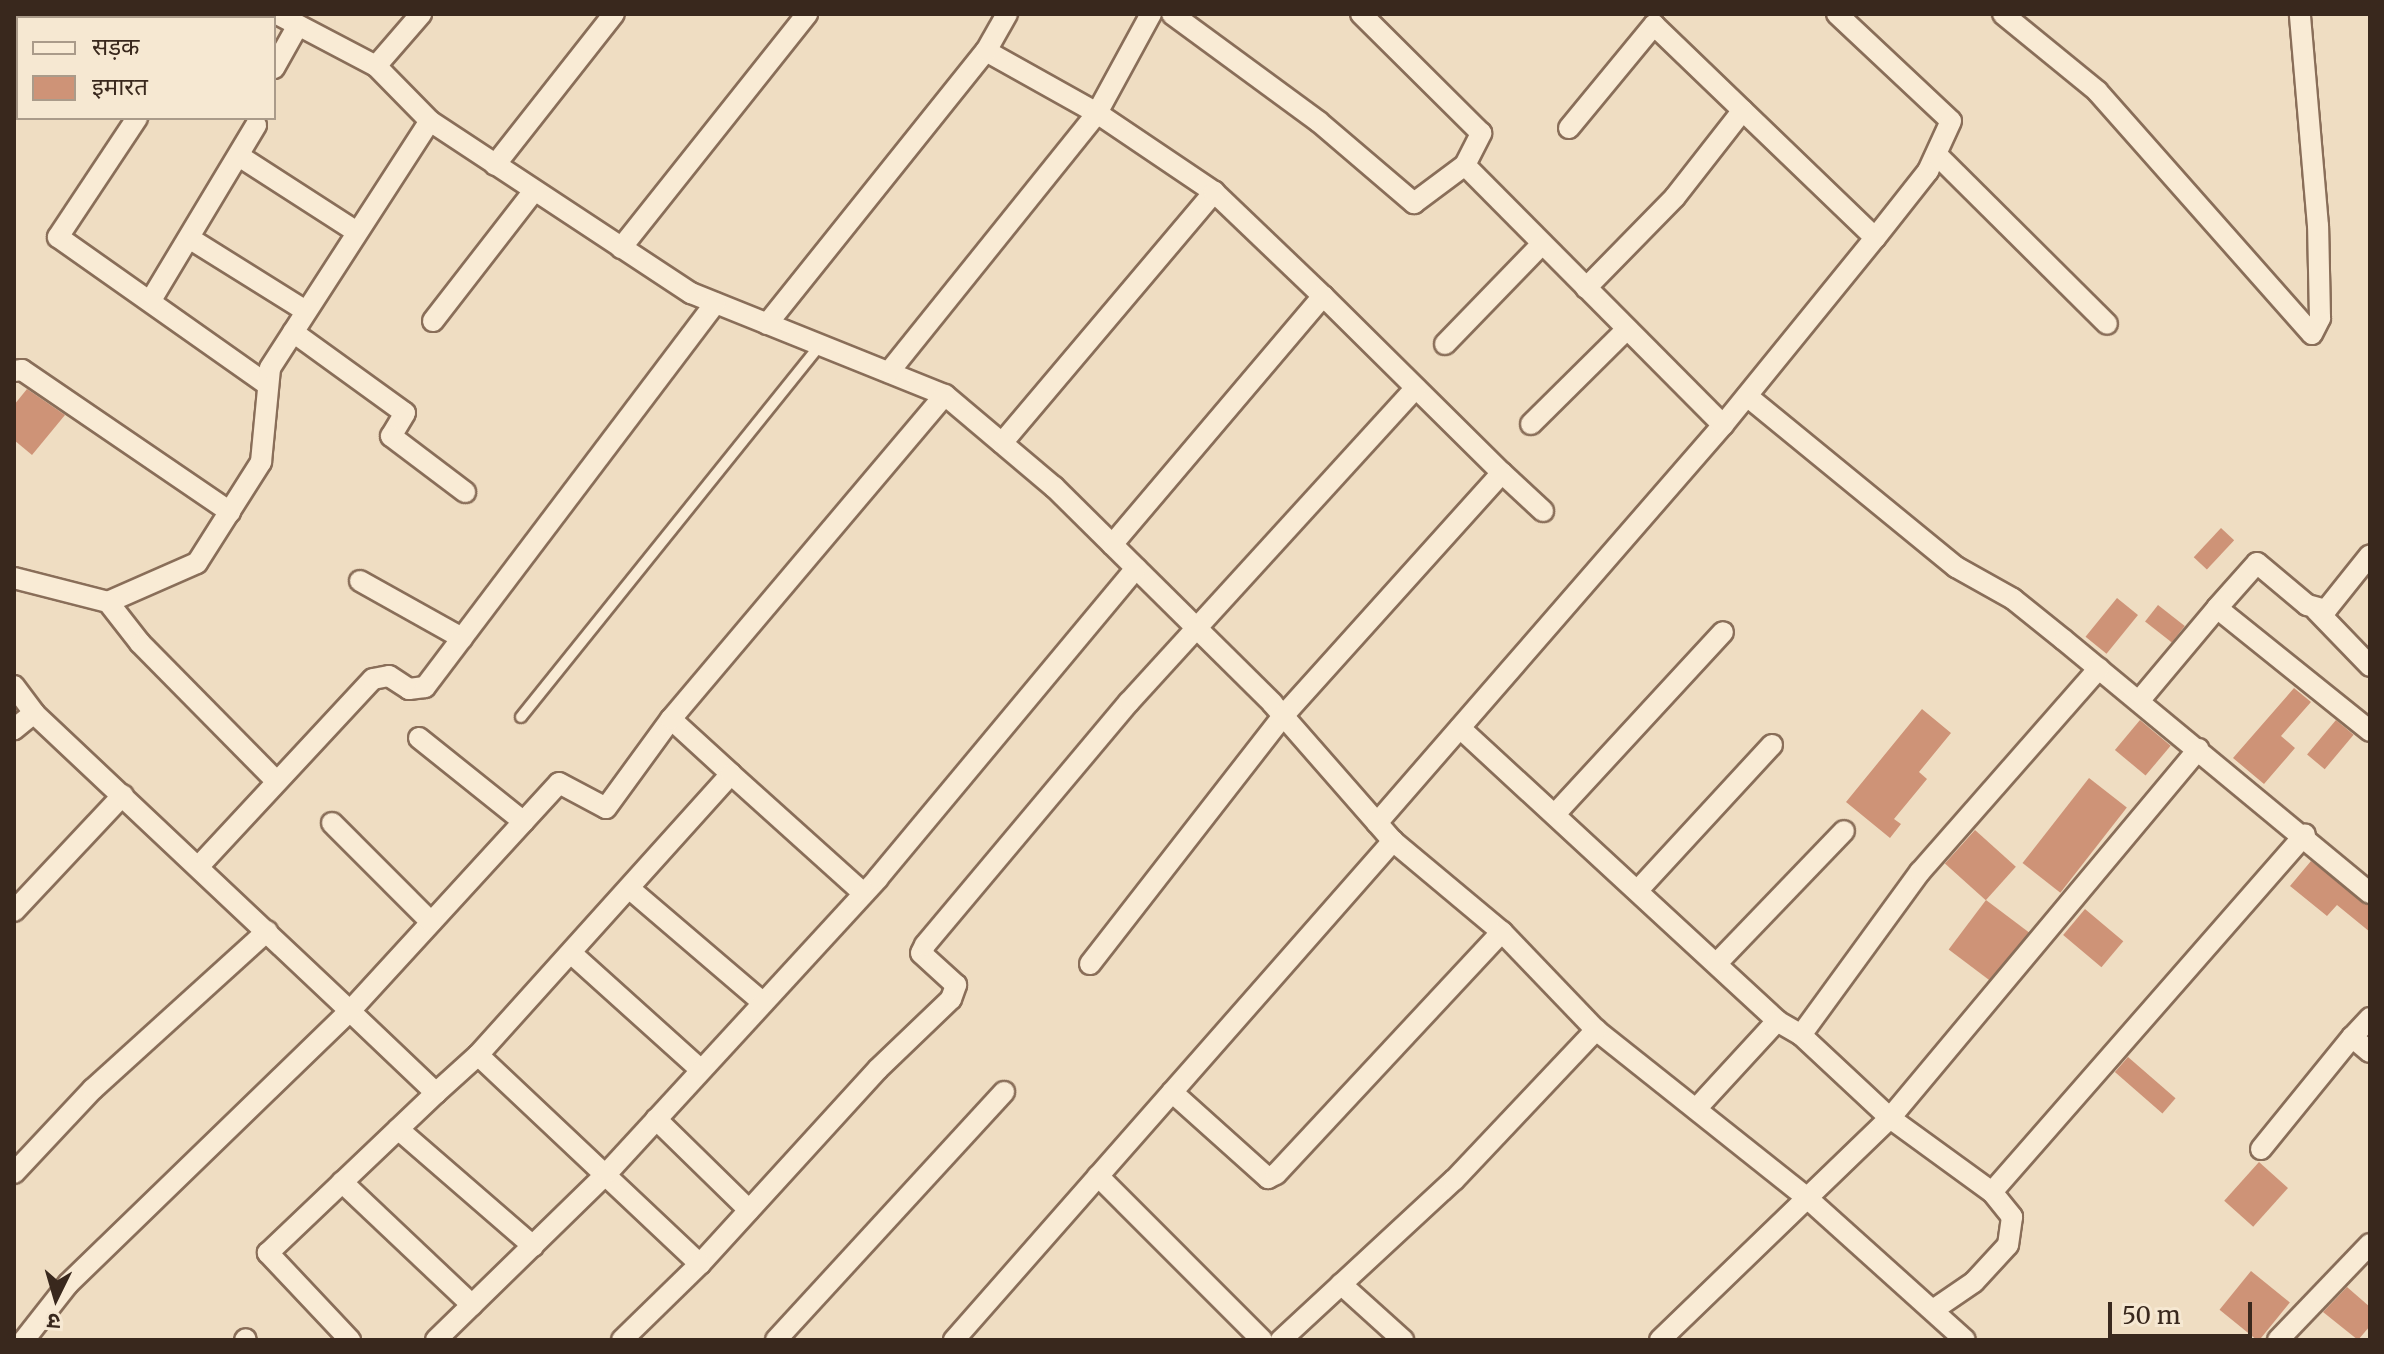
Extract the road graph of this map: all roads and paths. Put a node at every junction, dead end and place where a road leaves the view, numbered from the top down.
1 (277, 14) edge
2 (421, 14) edge
3 (614, 14) edge
4 (807, 14) edge
5 (1007, 14) edge
6 (1151, 14) edge
7 (1172, 14) edge
8 (1361, 14) edge
9 (1837, 14) edge
10 (2003, 14) edge
11 (2300, 14) edge
12 (1654, 18) edge
13 (297, 27) junction
14 (986, 51) junction
15 (276, 64) edge
16 (376, 66) junction
17 (1743, 110) junction
18 (1097, 113) junction
19 (136, 120) edge
20 (430, 121) junction
21 (256, 125) dead end
22 (1569, 128) dead end
23 (239, 156) junction
24 (1938, 156) junction
25 (495, 165) junction
26 (1465, 165) junction
27 (534, 191) junction
28 (1214, 192) junction
29 (357, 232) junction
30 (189, 238) junction
31 (1875, 238) junction
32 (1542, 244) junction
33 (621, 248) junction
34 (1586, 288) junction
35 (1323, 296) junction
36 (151, 300) junction
37 (715, 303) junction
38 (306, 311) junction
39 (433, 321) dead end
40 (767, 324) junction
41 (2107, 324) dead end
42 (1627, 329) junction
43 (293, 332) junction
44 (1445, 344) dead end
45 (820, 345) junction
46 (14, 371) edge
47 (889, 372) junction
48 (268, 385) junction
49 (1416, 388) junction
50 (945, 395) junction
51 (1747, 396) junction
52 (1531, 424) dead end
53 (1723, 425) junction
54 (1002, 443) junction
55 (1502, 473) junction
56 (465, 492) dead end
57 (1543, 511) dead end
58 (230, 512) junction
59 (1112, 545) junction
60 (2370, 555) edge
61 (1136, 568) junction
62 (14, 578) edge
63 (360, 581) dead end
64 (108, 602) junction
65 (2217, 608) junction
66 (2316, 610) junction
67 (1196, 630) junction
68 (1723, 632) dead end
69 (462, 638) junction
70 (2370, 666) edge
71 (2099, 668) junction
72 (14, 686) edge
73 (2139, 701) junction
74 (34, 713) junction
75 (1283, 716) junction
76 (521, 717) dead end
77 (671, 719) junction
78 (1460, 728) junction
79 (14, 729) edge
80 (2370, 731) edge
81 (419, 738) dead end
82 (1772, 745) dead end
83 (2199, 749) junction
84 (731, 774) junction
85 (275, 780) junction
86 (123, 795) junction
87 (1556, 813) junction
88 (524, 822) junction
89 (332, 823) dead end
90 (1377, 823) junction
91 (1844, 831) dead end
92 (2305, 835) junction
93 (1393, 841) junction
94 (199, 866) junction
95 (630, 889) junction
96 (1639, 889) junction
97 (863, 893) junction
98 (2370, 893) edge
99 (14, 911) edge
100 (431, 922) junction
101 (267, 931) junction
102 (1502, 932) junction
103 (571, 953) junction
104 (1717, 963) junction
105 (1090, 964) dead end
106 (760, 1000) junction
107 (350, 1011) junction
108 (2370, 1018) edge
109 (1777, 1021) junction
110 (1596, 1030) junction
111 (1801, 1035) junction
112 (2352, 1037) junction
113 (2370, 1052) edge
114 (478, 1055) junction
115 (700, 1069) junction
116 (1004, 1092) dead end
117 (1172, 1092) junction
118 (436, 1093) junction
119 (1696, 1109) junction
120 (1890, 1118) junction
121 (656, 1119) junction
122 (398, 1129) junction
123 (2261, 1149) dead end
124 (608, 1172) junction
125 (14, 1173) edge
126 (1098, 1176) junction
127 (342, 1182) junction
128 (1992, 1192) junction
129 (1805, 1196) junction
130 (749, 1210) junction
131 (2370, 1244) edge
132 (533, 1246) junction
133 (700, 1264) junction
134 (1341, 1284) junction
135 (472, 1305) junction
136 (1933, 1310) junction
137 (24, 1340) edge
138 (350, 1340) edge
139 (436, 1340) edge
140 (622, 1340) edge
141 (776, 1340) edge
142 (954, 1340) edge
143 (1262, 1340) edge
144 (1281, 1340) edge
145 (1403, 1340) edge
146 (1660, 1340) edge
147 (1965, 1340) edge
148 (2278, 1340) edge

1 - 13 street
2 - 16 street
3 - 25 street
4 - 33 street
5 - 14 street
6 - 18 street
7 - 26 street
8 - 26 street
9 - 24 street
10 - 11 street
12 - 17 street
12 - 22 street
13 - 15 street
13 - 16 street
14 - 18 street
14 - 40 street
16 - 20 street
17 - 31 street
17 - 34 street
18 - 28 street
18 - 47 street
19 - 36 street
20 - 25 street
20 - 29 street
21 - 23 street
23 - 29 street
23 - 30 street
24 - 31 street
24 - 41 street
25 - 27 street
26 - 32 street
27 - 33 street
27 - 39 street
28 - 35 street
28 - 54 street
29 - 38 street
30 - 36 street
30 - 38 street
31 - 51 street
32 - 34 street
32 - 44 street
33 - 37 street
34 - 42 street
35 - 49 street
35 - 59 street
36 - 48 street
37 - 40 street
37 - 69 street
38 - 43 street
40 - 45 street
42 - 52 street
42 - 53 street
43 - 48 street
43 - 56 street
45 - 47 street
45 - 76 lane
46 - 58 street
47 - 50 street
48 - 58 street
49 - 55 street
49 - 67 street
50 - 54 street
50 - 77 street
51 - 53 street
51 - 71 street
53 - 78 street
54 - 59 street
55 - 57 street
55 - 75 street
58 - 64 street
59 - 61 street
60 - 66 street
61 - 67 street
61 - 97 street
62 - 64 street
63 - 69 street
64 - 85 street
65 - 66 street
65 - 73 street
65 - 80 street
66 - 70 street
67 - 75 street
67 - 130 street
68 - 87 street
69 - 85 street
71 - 73 street
71 - 111 street
72 - 74 street
73 - 83 street
74 - 79 street
74 - 86 street
75 - 90 street
75 - 105 street
77 - 84 street
77 - 88 street
78 - 87 street
78 - 90 street
81 - 88 street
82 - 96 street
83 - 92 street
83 - 120 street
84 - 95 street
84 - 97 street
85 - 94 street
86 - 94 street
86 - 99 street
87 - 96 street
88 - 100 street
89 - 100 street
90 - 93 street
91 - 104 street
92 - 98 street
92 - 128 street
93 - 102 street
93 - 117 street
94 - 101 street
95 - 103 street
95 - 106 street
96 - 104 street
97 - 106 street
100 - 107 street
101 - 107 street
101 - 125 street
102 - 110 street
102 - 117 street
103 - 114 street
103 - 115 street
104 - 109 street
106 - 115 street
107 - 118 street
107 - 137 street
108 - 112 street
109 - 111 street
109 - 119 street
110 - 119 street
110 - 134 street
111 - 120 street
112 - 113 street
112 - 123 street
114 - 118 street
114 - 124 street
115 - 121 street
116 - 141 street
117 - 126 street
118 - 122 street
119 - 129 street
120 - 128 street
120 - 129 street
121 - 124 street
121 - 130 street
122 - 127 street
122 - 132 street
124 - 132 street
124 - 133 street
126 - 142 street
126 - 143 street
127 - 135 street
127 - 138 street
128 - 136 street
129 - 136 street
129 - 146 street
130 - 133 street
131 - 148 street
132 - 135 street
133 - 140 street
134 - 144 street
134 - 145 street
135 - 139 street
136 - 147 street

